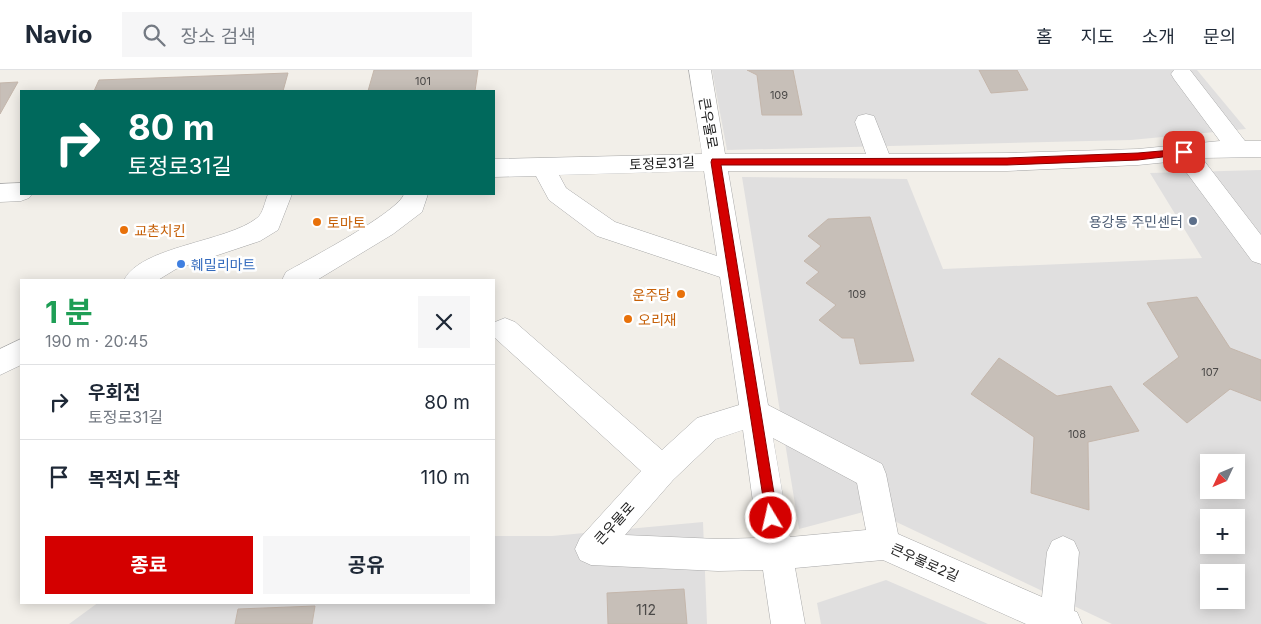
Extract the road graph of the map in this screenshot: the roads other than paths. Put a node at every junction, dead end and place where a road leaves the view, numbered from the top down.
1 (700, 70) edge
2 (1182, 74) dead end
3 (866, 122) dead end
4 (1250, 149) edge
5 (1184, 152) junction
6 (715, 162) junction
7 (881, 162) junction
8 (543, 167) junction
9 (495, 168) edge
10 (20, 192) edge
11 (0, 193) edge
12 (280, 195) edge
13 (416, 195) edge
14 (1261, 254) edge
15 (733, 272) junction
16 (139, 279) edge
17 (297, 279) edge
18 (505, 330) dead end
19 (20, 352) edge
20 (0, 363) edge
21 (755, 413) junction
22 (662, 470) junction
23 (884, 544) junction
24 (591, 549) joint
25 (1063, 552) dead end
26 (777, 554) junction
27 (1060, 622) edge
28 (788, 624) edge

1 - 6 street, 큰우물로
2 - 4 street
3 - 7 street
4 - 5 street, 토정로31길
5 - 7 street, 토정로31길
5 - 14 street
6 - 7 street, 토정로31길
6 - 8 street, 토정로31길
6 - 15 street, 큰우물로
8 - 9 street, 토정로31길
8 - 15 street
10 - 11 street
12 - 16 street
13 - 17 street
15 - 21 street, 큰우물로
18 - 22 street
19 - 20 street
21 - 22 street, 큰우물로
21 - 23 street
21 - 26 street, 큰우물로
22 - 24 street, 큰우물로
23 - 26 street, 큰우물로2길
23 - 27 street, 큰우물로2길
24 - 26 street, 큰우물로2길
25 - 27 street
26 - 28 street, 큰우물로

